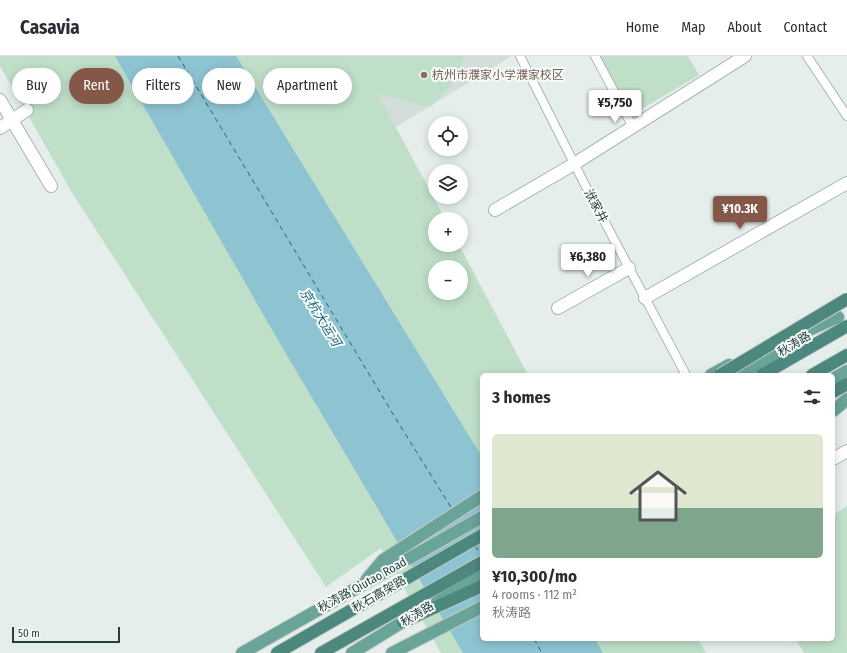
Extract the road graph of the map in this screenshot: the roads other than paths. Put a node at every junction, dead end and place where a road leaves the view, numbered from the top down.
1 (520, 56) edge
2 (595, 56) edge
3 (745, 56) edge
4 (807, 56) edge
5 (0, 100) edge
6 (26, 110) dead end
7 (847, 116) edge
8 (12, 120) junction
9 (633, 127) junction
10 (0, 128) edge
11 (574, 164) junction
12 (847, 183) edge
13 (51, 186) dead end
14 (495, 210) dead end
15 (629, 268) junction
16 (645, 298) junction
17 (847, 299) edge
18 (558, 308) dead end
19 (843, 315) edge
20 (847, 326) edge
21 (847, 355) edge
22 (847, 371) edge
23 (685, 373) edge
24 (715, 373) edge
25 (723, 373) edge
26 (745, 373) edge
27 (765, 373) edge
28 (816, 373) edge
29 (835, 378) edge
30 (847, 384) edge
31 (835, 391) edge
32 (847, 399) edge
33 (835, 409) edge
34 (847, 451) edge
35 (835, 458) edge
36 (480, 497) edge
37 (480, 518) edge
38 (480, 536) edge
39 (480, 563) edge
40 (480, 576) edge
41 (362, 585) junction
42 (480, 587) edge
43 (480, 608) edge
44 (403, 622) junction
45 (394, 652) edge
46 (242, 653) edge
47 (277, 653) edge
48 (321, 653) edge
49 (352, 653) edge

1 - 11 lane, 洑家井
2 - 9 lane
3 - 9 street
4 - 7 lane
5 - 8 street
6 - 8 street
8 - 10 street
8 - 13 street
9 - 11 street
11 - 14 street
11 - 15 lane, 洑家井
12 - 16 street
15 - 16 lane, 洑家井
15 - 18 street
16 - 23 lane, 洑家井
17 - 25 highway, bridge
19 - 24 main road
19 - 26 main road, 秋涛路
20 - 27 highway
21 - 28 highway
22 - 29 main road
30 - 31 highway
32 - 33 main road
34 - 35 street
36 - 41 main road
37 - 41 main road, 秋涛路 Qiutao Road
38 - 47 highway, 秋石高架路
39 - 48 highway, 秋石高架路
40 - 44 main road, 秋涛路
41 - 46 main road, 秋涛路 Qiutao Road
42 - 44 highway
43 - 45 main road
44 - 49 main road, 秋涛路

